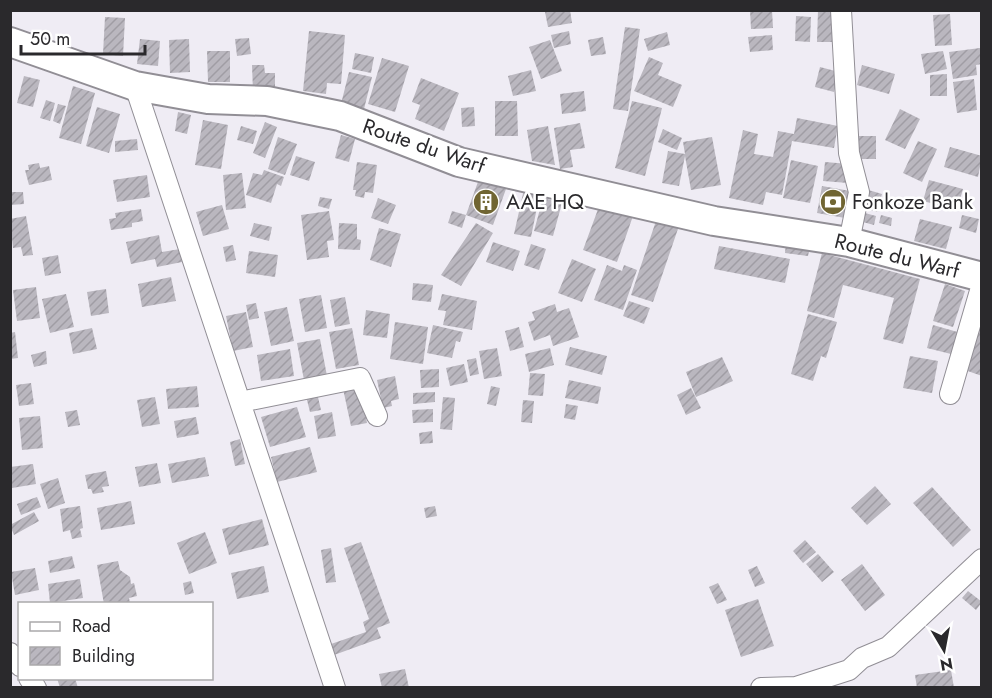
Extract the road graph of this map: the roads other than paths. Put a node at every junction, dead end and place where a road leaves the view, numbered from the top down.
1 (841, 10) edge
2 (10, 42) edge
3 (135, 86) junction
4 (849, 243) junction
5 (981, 277) edge
6 (981, 284) edge
7 (950, 394) dead end
8 (240, 402) junction
9 (378, 416) dead end
10 (981, 559) edge
11 (335, 687) edge
12 (761, 687) edge
13 (796, 687) edge

1 - 4 street
2 - 3 main road, Route du Warf
3 - 4 main road, Route du Warf
3 - 8 street
4 - 5 main road, Route du Warf
6 - 7 street
8 - 9 street
8 - 11 street
10 - 13 street
12 - 13 street

